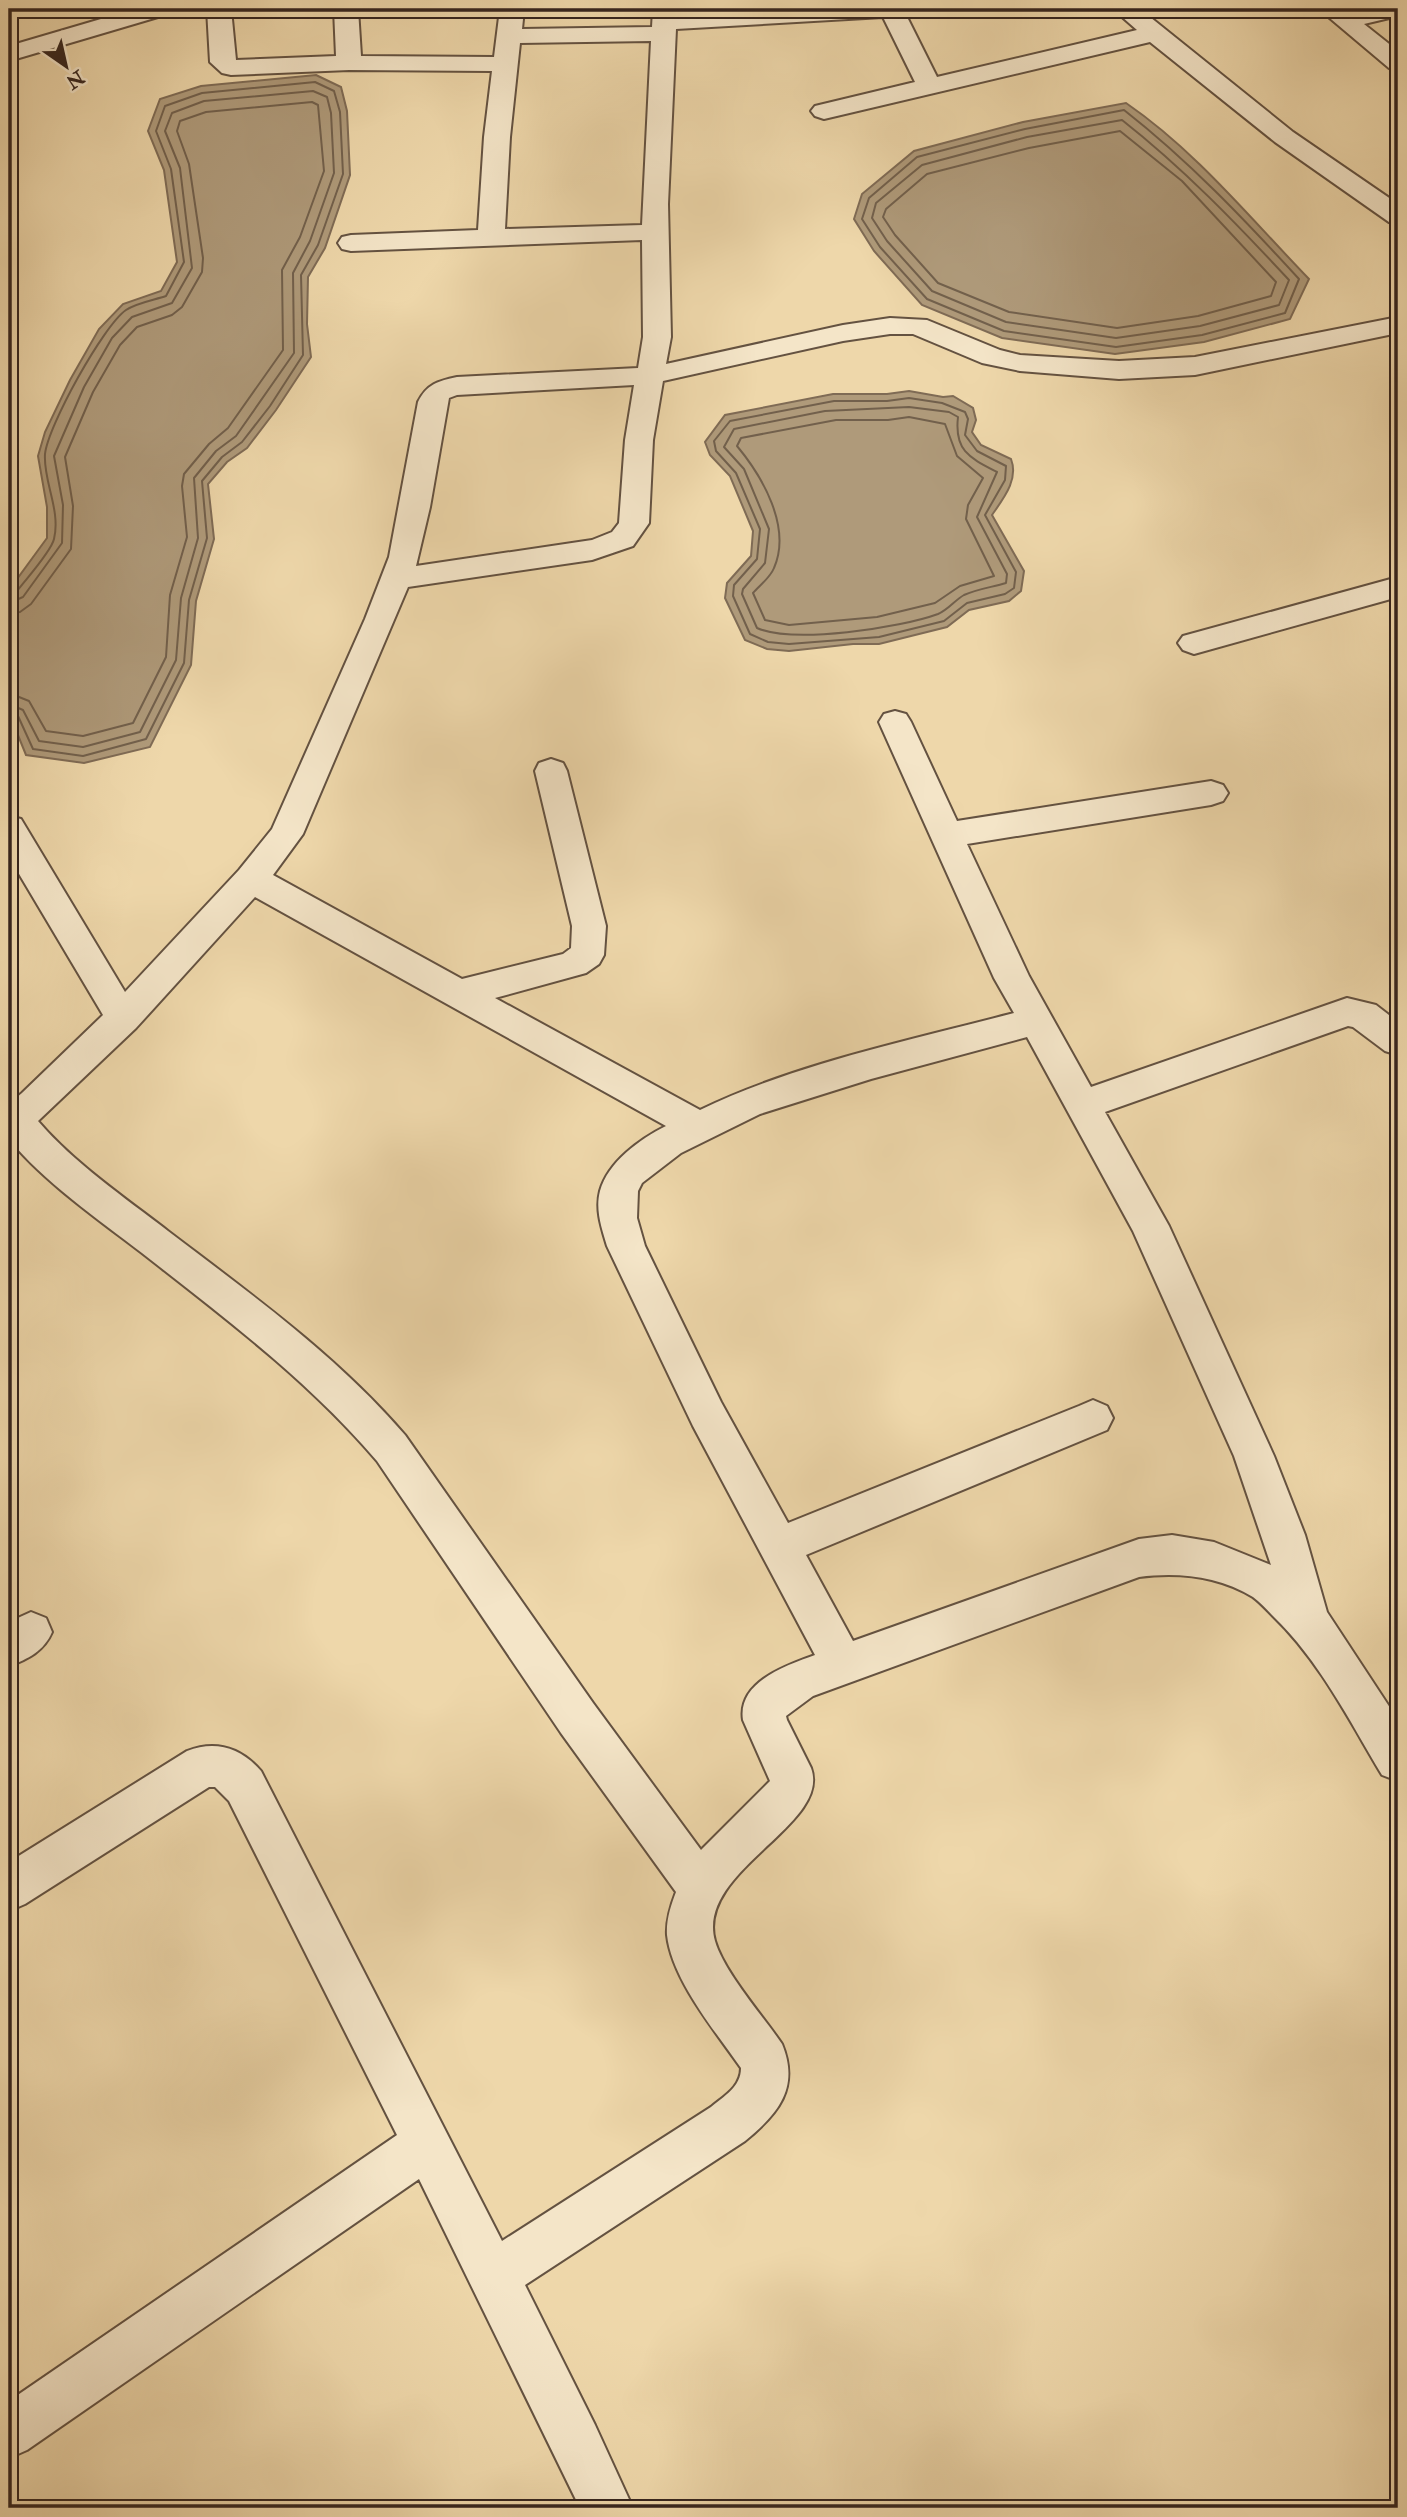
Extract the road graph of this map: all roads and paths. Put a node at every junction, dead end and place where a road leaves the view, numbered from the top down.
1 (160, 9) edge
2 (219, 9) edge
3 (346, 9) edge
4 (512, 9) edge
5 (891, 9) edge
6 (1125, 9) edge
7 (1398, 9) edge
8 (1338, 15) edge
9 (664, 21) edge
10 (1156, 33) junction
11 (508, 36) junction
12 (9, 54) edge
13 (349, 63) junction
14 (1398, 63) edge
15 (505, 64) junction
16 (930, 87) junction
17 (824, 111) dead end
18 (1398, 216) edge
19 (655, 232) junction
20 (491, 238) junction
21 (351, 243) dead end
22 (1398, 325) edge
23 (649, 376) junction
24 (395, 579) junction
25 (1398, 587) edge
26 (1194, 643) dead end
27 (895, 722) dead end
28 (551, 771) dead end
29 (1211, 793) dead end
30 (9, 828) edge
31 (946, 835) junction
32 (251, 879) junction
33 (458, 994) junction
34 (123, 1018) junction
35 (1036, 1021) junction
36 (1398, 1041) edge
37 (1082, 1105) junction
38 (10, 1117) edge
39 (699, 1127) junction
40 (1093, 1418) dead end
41 (778, 1547) junction
42 (1309, 1622) junction
43 (843, 1665) junction
44 (1398, 1760) edge
45 (9, 1888) edge
46 (701, 1888) junction
47 (427, 2144) junction
48 (493, 2276) junction
49 (9, 2432) edge
50 (607, 2508) edge

1 - 12 street
2 - 13 street
3 - 13 street
4 - 11 street
5 - 9 street
5 - 16 street
6 - 10 street
7 - 8 street
8 - 14 street
9 - 11 street
9 - 19 street
10 - 16 street
10 - 18 street
11 - 15 street
13 - 15 street
15 - 20 street
16 - 17 street
19 - 20 street
19 - 23 street
20 - 21 street
22 - 23 street
23 - 24 street
23 - 24 street
24 - 32 street
25 - 26 street
27 - 31 street
28 - 33 street
29 - 31 street
30 - 34 street
31 - 35 street
32 - 33 street
32 - 34 street
33 - 39 street
34 - 38 street
35 - 37 street
35 - 39 street
36 - 37 street
37 - 42 street
38 - 46 street
39 - 41 street
40 - 41 street
41 - 43 street
42 - 43 street
42 - 44 street
43 - 46 street
45 - 47 street
46 - 48 street
47 - 48 street
47 - 49 street
48 - 50 street

